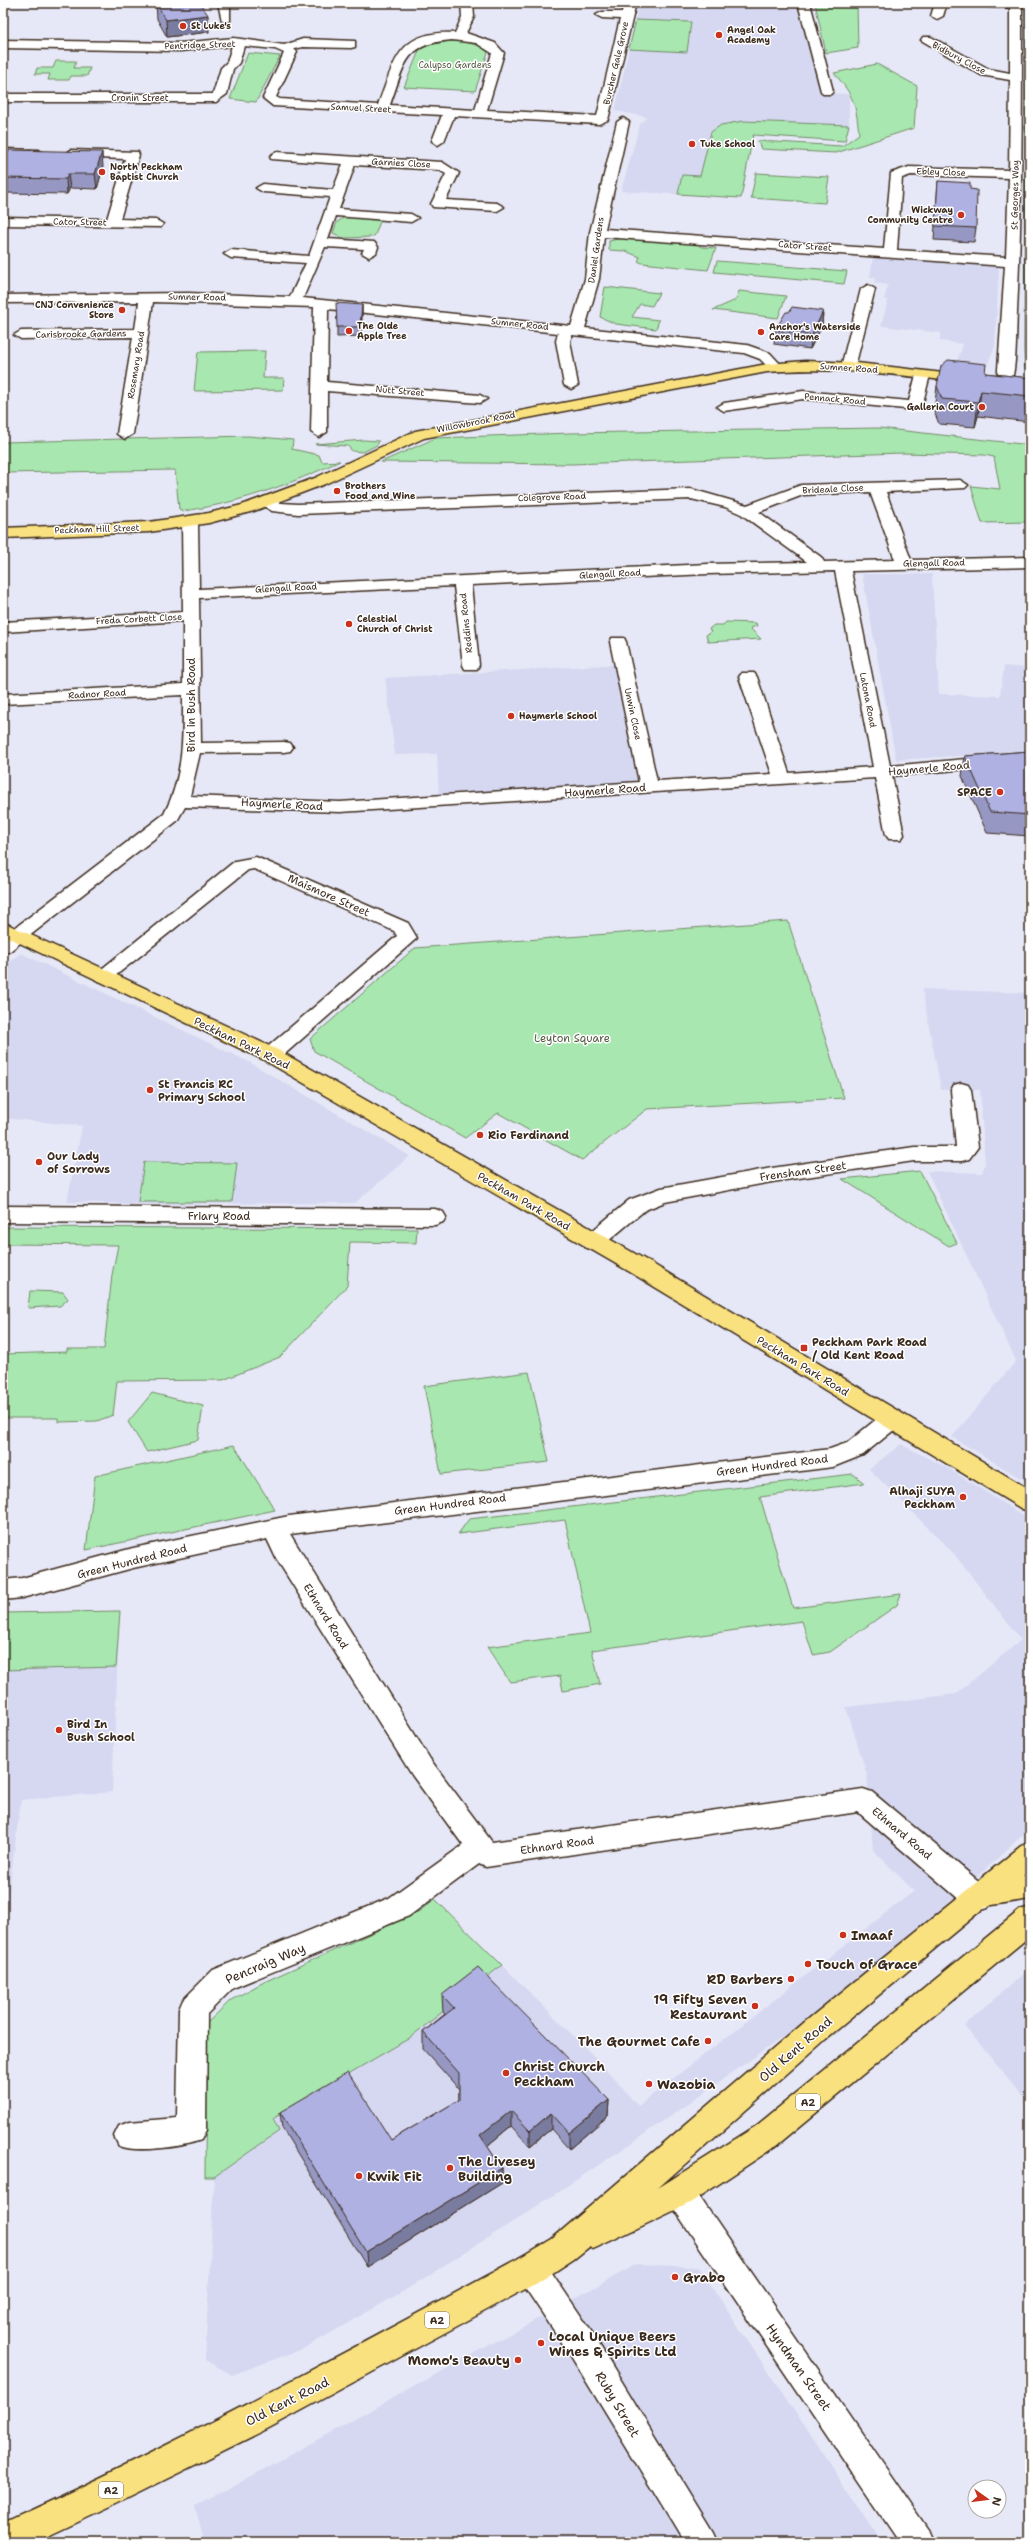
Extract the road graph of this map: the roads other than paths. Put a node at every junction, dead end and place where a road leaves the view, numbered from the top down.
1 (224, 3) edge
2 (466, 3) edge
3 (630, 3) edge
4 (804, 3) edge
5 (941, 3) edge
6 (977, 3) edge
7 (602, 15) dead end
8 (627, 16) junction
9 (937, 16) dead end
10 (459, 37) junction
11 (927, 40) dead end
12 (235, 43) junction
13 (3, 44) edge
14 (351, 44) dead end
15 (286, 48) junction
16 (1016, 78) junction
17 (827, 91) dead end
18 (3, 98) edge
19 (382, 109) junction
20 (449, 112) junction
21 (480, 114) junction
22 (599, 120) joint
23 (623, 122) dead end
24 (438, 141) dead end
25 (3, 153) edge
26 (276, 156) dead end
27 (350, 161) junction
28 (1016, 174) junction
29 (263, 188) dead end
30 (338, 194) junction
31 (497, 207) dead end
32 (331, 212) junction
33 (411, 218) dead end
34 (3, 222) edge
35 (112, 223) junction
36 (156, 224) dead end
37 (596, 232) junction
38 (320, 243) junction
39 (890, 252) junction
40 (369, 253) dead end
41 (231, 254) dead end
42 (314, 260) junction
43 (1013, 262) junction
44 (868, 289) dead end
45 (147, 297) junction
46 (3, 299) edge
47 (296, 301) junction
48 (321, 303) junction
49 (572, 330) junction
50 (141, 333) junction
51 (21, 334) dead end
52 (776, 367) junction
53 (848, 367) junction
54 (922, 375) junction
55 (1004, 384) junction
56 (571, 385) dead end
57 (319, 386) junction
58 (1030, 387) edge
59 (480, 398) dead end
60 (724, 407) dead end
61 (319, 432) dead end
62 (125, 434) dead end
63 (960, 485) dead end
64 (876, 487) junction
65 (265, 502) junction
66 (747, 511) junction
67 (190, 522) junction
68 (3, 534) edge
69 (1030, 562) edge
70 (904, 564) junction
71 (842, 565) junction
72 (818, 566) junction
73 (462, 581) junction
74 (190, 594) junction
75 (191, 616) junction
76 (3, 627) edge
77 (618, 642) dead end
78 (471, 665) dead end
79 (748, 677) dead end
80 (192, 689) junction
81 (3, 699) edge
82 (284, 747) dead end
83 (192, 748) junction
84 (1030, 758) edge
85 (882, 772) junction
86 (782, 778) junction
87 (649, 786) junction
88 (180, 800) junction
89 (895, 834) dead end
90 (8, 937) edge
91 (103, 976) junction
92 (271, 1056) junction
93 (961, 1090) dead end
94 (3, 1214) edge
95 (435, 1217) dead end
96 (593, 1242) junction
97 (892, 1418) junction
98 (1030, 1502) edge
99 (275, 1529) junction
100 (3, 1590) edge
101 (482, 1849) junction
102 (1030, 1854) edge
103 (1030, 1886) edge
104 (980, 1897) junction
105 (1030, 1919) edge
106 (129, 2136) dead end
107 (680, 2193) junction
108 (563, 2249) junction
109 (531, 2269) junction
110 (3, 2540) edge
111 (702, 2542) edge
112 (918, 2542) edge

1 - 12 street
2 - 10 street
3 - 8 street, Burcher Gale Grove
4 - 17 street
5 - 9 street
6 - 16 street, St Georges Way
7 - 8 street
8 - 22 street, Burcher Gale Grove
10 - 19 street
10 - 21 street
11 - 16 street, Bidbury Close
12 - 13 street, Pentridge Street
12 - 15 street, Pentridge Street
12 - 18 street, Cronin Street
14 - 15 street, Pentridge Street
15 - 19 street, Samuel Street
16 - 28 street, St Georges Way
19 - 20 street, Samuel Street
20 - 21 street, Samuel Street
20 - 24 street
21 - 22 street, Samuel Street
23 - 37 street, Daniel Gardens
25 - 35 street
26 - 27 street, Garnies Close
27 - 30 street
27 - 31 street, Garnies Close
28 - 39 street, Ebley Close
28 - 43 street, St Georges Way
29 - 30 street
30 - 32 street
32 - 33 street
32 - 38 street
34 - 35 street, Cator Street
35 - 36 street, Cator Street
37 - 39 street, Cator Street
37 - 49 street, Daniel Gardens
38 - 40 street
38 - 42 street
39 - 43 street, Cator Street
41 - 42 street
42 - 47 street
43 - 55 street, St Georges Way
44 - 53 street
45 - 46 street, Sumner Road
45 - 47 street, Sumner Road
45 - 50 street, Rosemary Road
47 - 48 street, Sumner Road
48 - 49 street, Sumner Road
48 - 57 street
49 - 52 street, Sumner Road
49 - 56 street, Daniel Gardens
50 - 51 street, Carisbrooke Gardens
50 - 62 street, Rosemary Road
52 - 53 main road, Sumner Road
52 - 65 main road, Willowbrook Road
53 - 54 main road, Sumner Road
54 - 55 main road, Sumner Road
54 - 60 street, Pennack Road
55 - 58 main road, Sumner Road
57 - 59 street, Nutt Street
57 - 61 street
63 - 64 street, Brideale Close
64 - 66 street, Brideale Close
64 - 70 street, Brideale Close
65 - 66 street, Colegrove Road
65 - 67 main road, Willowbrook Road
66 - 72 street, Colegrove Road
67 - 68 main road, Peckham Hill Street
67 - 74 street, Bird in Bush Road
69 - 70 street, Glengall Road
70 - 71 street, Glengall Road
71 - 72 street, Glengall Road
71 - 85 street, Latona Road
72 - 73 street, Glengall Road
73 - 74 street, Glengall Road
73 - 78 street, Reddins Road
74 - 75 street, Bird in Bush Road
75 - 76 street, Freda Corbett Close
75 - 80 street, Bird in Bush Road
77 - 87 street, Unwin Close
79 - 86 street
80 - 81 street, Radnor Road
80 - 83 street, Bird in Bush Road
82 - 83 street
83 - 88 street, Bird in Bush Road
84 - 85 street, Haymerle Road
85 - 86 street, Haymerle Road
85 - 89 street, Latona Road
86 - 87 street, Haymerle Road
87 - 88 street, Haymerle Road
88 - 90 street, Bird in Bush Road
90 - 91 main road, Peckham Park Road
91 - 92 main road, Peckham Park Road
91 - 92 street, Maismore Street
92 - 96 main road, Peckham Park Road
93 - 96 street, Frensham Street
94 - 95 street, Friary Road
96 - 97 main road, Peckham Park Road
97 - 98 main road, Peckham Park Road
97 - 99 street, Green Hundred Road
99 - 100 street, Green Hundred Road
99 - 101 street, Ethnard Road
101 - 104 street, Ethnard Road
101 - 106 street, Pencraig Way
102 - 104 main road, Old Kent Road / A2
103 - 104 main road
104 - 108 main road, Old Kent Road / A2
105 - 107 main road, Old Kent Road / A2
107 - 108 main road, Old Kent Road / A2
107 - 112 street, Hyndman Street
108 - 109 main road, Old Kent Road / A2
109 - 110 main road, Old Kent Road / A2
109 - 111 street, Ruby Street

